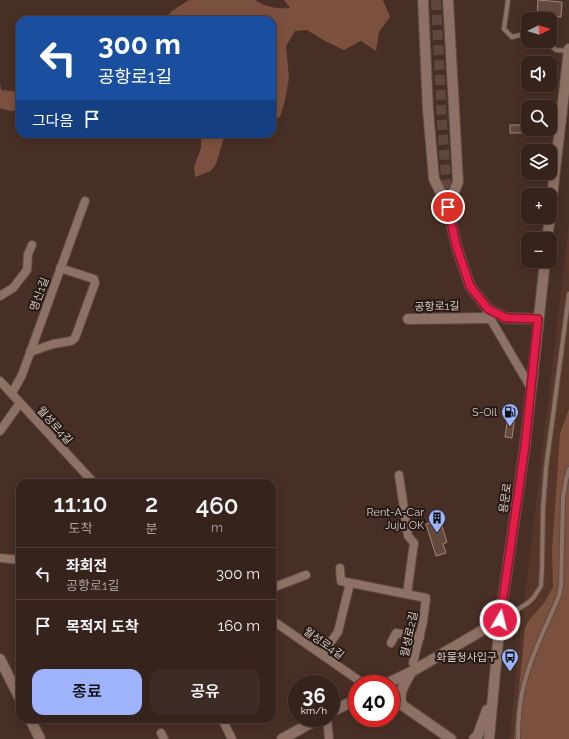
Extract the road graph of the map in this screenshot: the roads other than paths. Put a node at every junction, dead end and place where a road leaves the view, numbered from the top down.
1 (423, 0) edge
2 (448, 0) edge
3 (508, 0) edge
4 (521, 35) edge
5 (554, 48) edge
6 (569, 50) edge
7 (553, 188) edge
8 (85, 201) dead end
9 (448, 207) junction
10 (32, 246) dead end
11 (60, 268) junction
12 (544, 268) edge
13 (474, 292) junction
14 (569, 294) edge
15 (0, 296) edge
16 (490, 318) junction
17 (408, 319) dead end
18 (538, 319) junction
19 (30, 352) junction
20 (0, 381) edge
21 (531, 388) junction
22 (12, 393) junction
23 (20, 403) junction
24 (0, 431) edge
25 (569, 469) edge
26 (399, 475) dead end
27 (90, 479) edge
28 (0, 558) edge
29 (16, 560) edge
30 (340, 568) dead end
31 (306, 575) dead end
32 (350, 583) junction
33 (276, 586) edge
34 (407, 594) junction
35 (500, 620) junction
36 (276, 623) edge
37 (420, 637) junction
38 (390, 643) dead end
39 (322, 654) junction
40 (0, 659) edge
41 (414, 670) junction
42 (351, 675) edge
43 (400, 677) edge
44 (16, 691) edge
45 (492, 693) junction
46 (402, 705) joint
47 (32, 723) edge
48 (224, 723) edge
49 (305, 727) edge
50 (328, 727) edge
51 (288, 737) edge
52 (40, 739) edge
53 (232, 739) edge
54 (329, 739) edge
55 (451, 739) edge
56 (474, 739) edge
57 (489, 739) edge
58 (518, 739) edge

1 - 9 street, 공항로1길
2 - 9 street
3 - 4 lane
5 - 6 lane
6 - 7 street
8 - 11 street, 명신1길
9 - 13 street, 공항로1길
10 - 15 street
11 - 19 street, 명신1길
11 - 19 street
12 - 18 street, 용문로
13 - 16 street
13 - 18 street, 공항로1길
14 - 35 lane
16 - 17 street, 공항로1길
16 - 21 street
18 - 21 street, 용문로
19 - 22 street, 명신1길
20 - 22 street, 월성로4길
21 - 35 street, 용문로
22 - 23 street, 월성로4길
23 - 24 street
23 - 27 street, 월성로4길
25 - 58 lane
26 - 34 street, 월성로2길
28 - 29 street
30 - 32 street
31 - 33 street
32 - 34 street, 월성로2길
32 - 39 street
34 - 37 street, 월성로2길
35 - 41 street
35 - 45 street, 용문로
36 - 39 street, 월성로4길
37 - 38 street
37 - 41 street, 월성로2길
39 - 42 street, 월성로4길
40 - 44 street
41 - 43 street
41 - 46 street
45 - 56 street
45 - 57 street, 용문로
46 - 55 street
47 - 52 street
48 - 53 street
49 - 51 street
50 - 54 street

